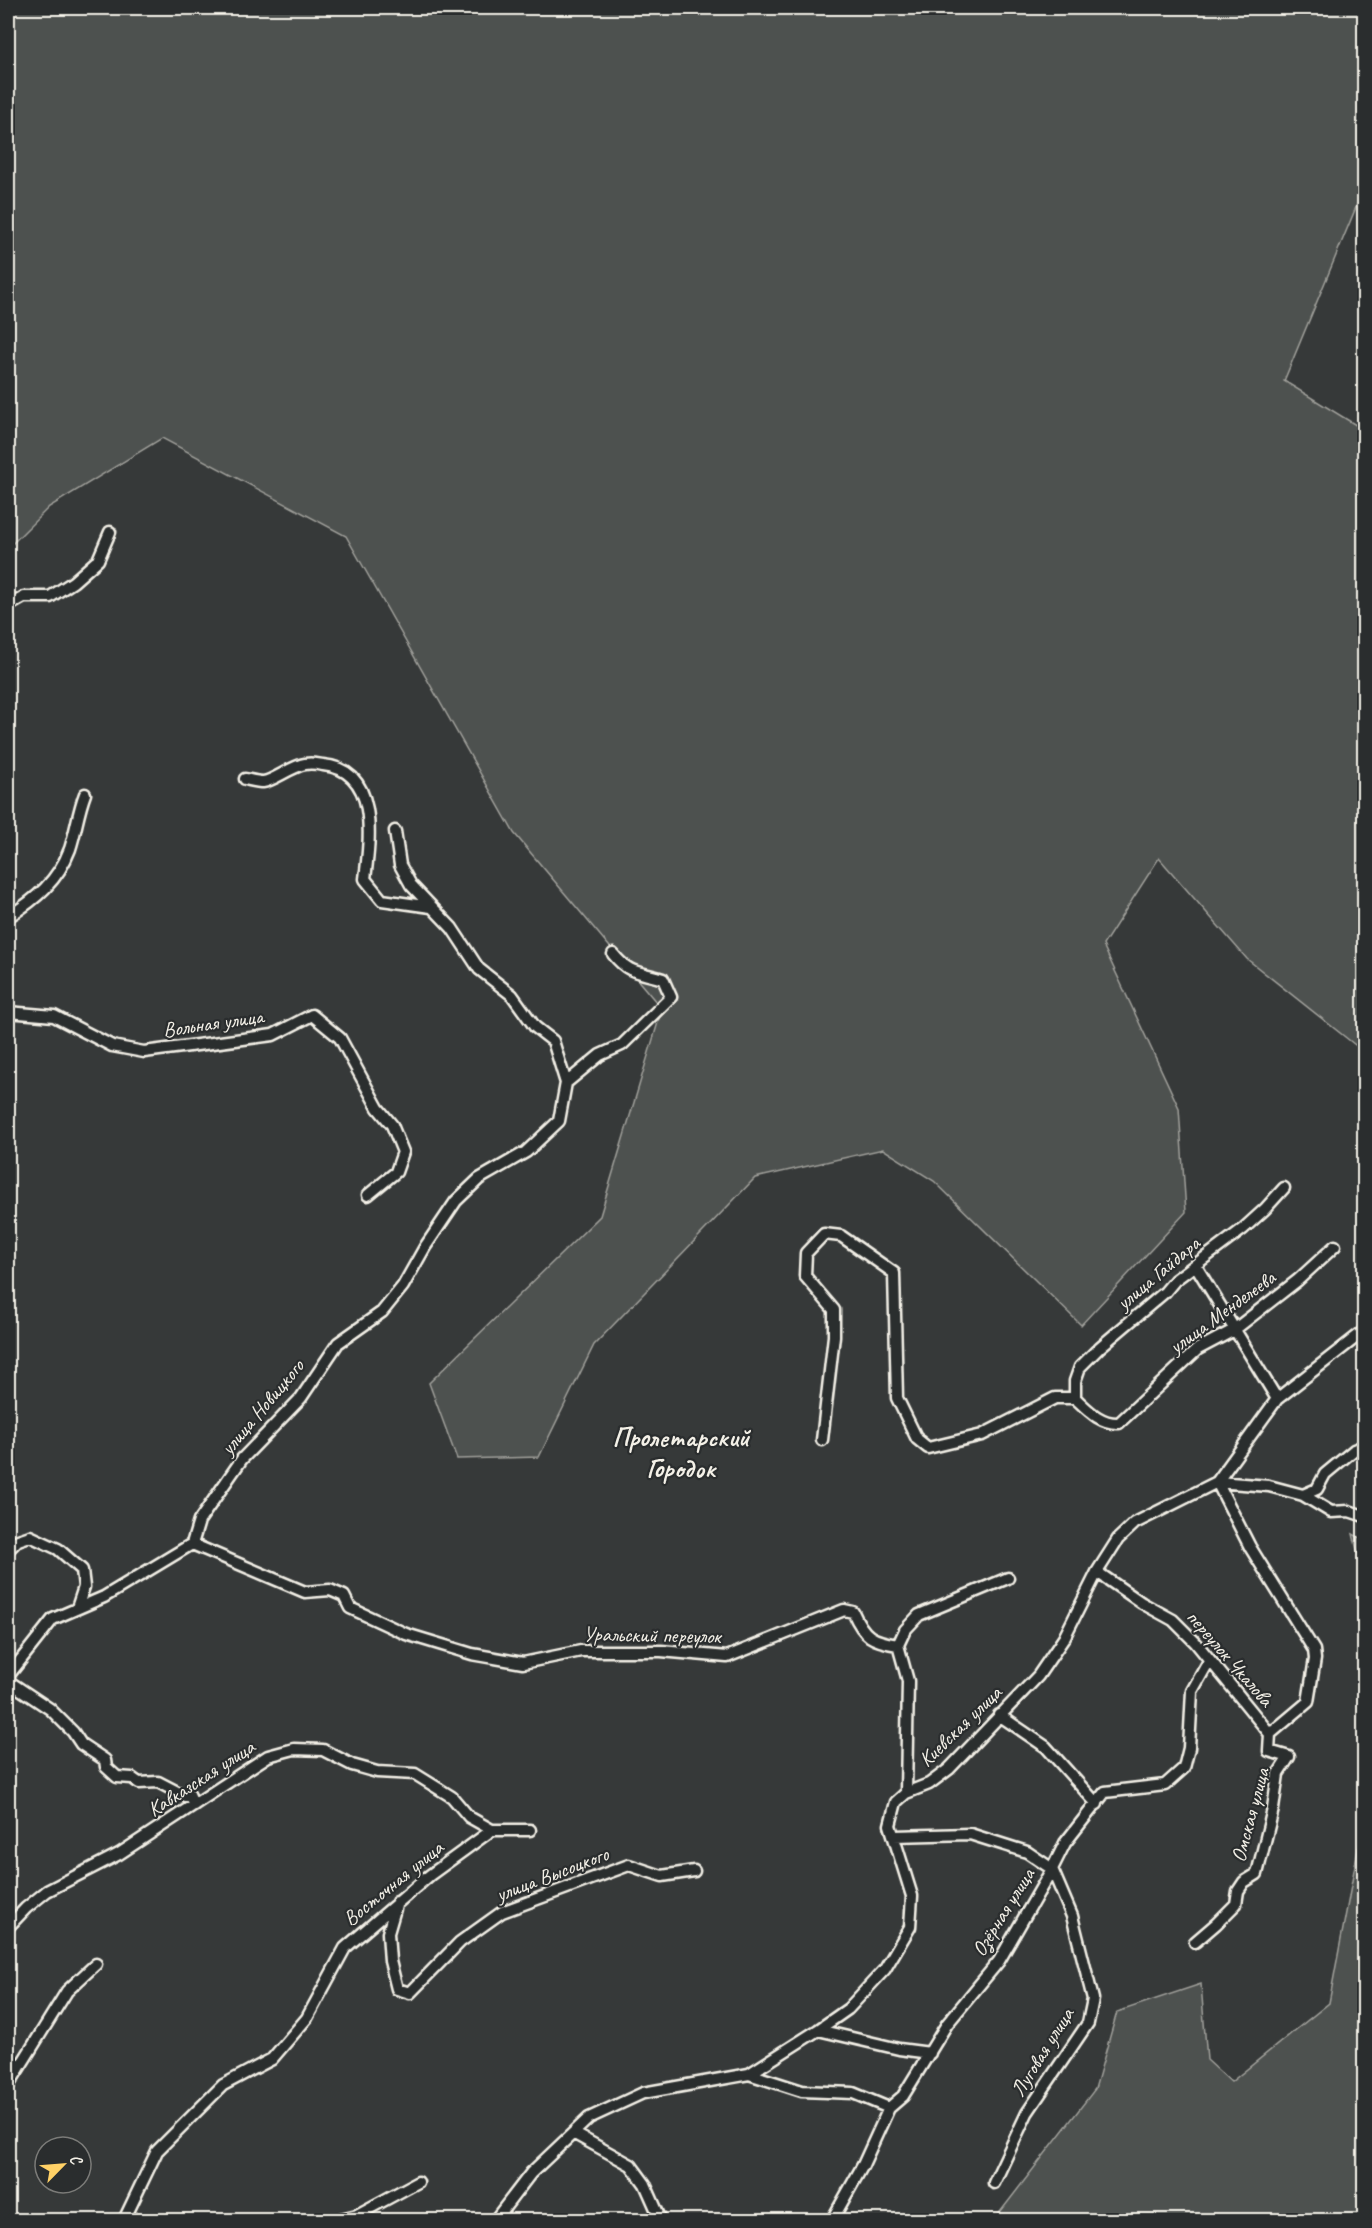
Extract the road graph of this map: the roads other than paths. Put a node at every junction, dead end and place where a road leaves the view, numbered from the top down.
1 (110, 532) dead end
2 (8, 606) edge
3 (245, 779) dead end
4 (85, 794) dead end
5 (395, 831) dead end
6 (431, 907) junction
7 (8, 917) edge
8 (614, 954) dead end
9 (8, 1012) edge
10 (566, 1083) junction
11 (1284, 1188) dead end
12 (368, 1195) dead end
13 (1335, 1246) dead end
14 (1196, 1266) junction
15 (1234, 1330) junction
16 (1365, 1331) edge
17 (1075, 1398) junction
18 (1277, 1399) junction
19 (822, 1440) dead end
20 (1365, 1446) edge
21 (1217, 1482) junction
22 (1304, 1495) junction
23 (1365, 1516) edge
24 (192, 1544) junction
25 (8, 1550) edge
26 (1097, 1572) junction
27 (1008, 1578) dead end
28 (77, 1608) junction
29 (898, 1645) junction
30 (1209, 1661) junction
31 (8, 1676) edge
32 (8, 1681) edge
33 (999, 1715) junction
34 (1270, 1734) junction
35 (906, 1793) junction
36 (1097, 1804) junction
37 (194, 1805) junction
38 (492, 1830) junction
39 (530, 1830) dead end
40 (894, 1836) junction
41 (1052, 1869) junction
42 (694, 1871) dead end
43 (397, 1902) junction
44 (8, 1927) edge
45 (1195, 1942) dead end
46 (96, 1964) dead end
47 (818, 2030) junction
48 (930, 2053) junction
49 (748, 2074) junction
50 (8, 2086) edge
51 (889, 2108) junction
52 (573, 2133) junction
53 (418, 2182) dead end
54 (994, 2183) dead end
55 (124, 2220) edge
56 (337, 2220) edge
57 (495, 2220) edge
58 (661, 2220) edge
59 (832, 2220) edge

1 - 2 street
3 - 6 street
4 - 7 street
5 - 6 street
6 - 10 street, улица Новицкого
8 - 10 street
9 - 12 street, Вольная улица
10 - 24 street, улица Новицкого
11 - 14 street, улица Гайдара
13 - 15 street, улица Менделеева
14 - 15 street
14 - 17 street, улица Гайдара
15 - 17 street, улица Менделеева
15 - 18 street
16 - 18 street, Киевская улица
17 - 19 street
18 - 21 street, Киевская улица
20 - 22 street
21 - 22 street
21 - 26 street, Киевская улица
21 - 34 street
22 - 23 street
24 - 28 street
24 - 29 street, Уральский переулок
25 - 28 street
26 - 30 street, переулок Чкалова
26 - 33 street, Киевская улица
27 - 29 street
28 - 31 street
29 - 35 street
30 - 34 street, переулок Чкалова
30 - 36 street, Озёрная улица
32 - 37 street
33 - 35 street, Киевская улица
33 - 36 street
34 - 45 street, Омская улица
35 - 40 street
36 - 41 street, Озёрная улица
37 - 38 street, Кавказская улица
37 - 44 street, Кавказская улица
38 - 39 street
38 - 43 street, Восточная улица
40 - 41 street
40 - 47 street
41 - 48 street, Озёрная улица
41 - 54 street, Луговая улица
42 - 43 street, улица Высоцкого
43 - 55 street, Восточная улица
46 - 50 street
47 - 48 street
47 - 49 street
48 - 51 street, Озёрная улица
49 - 51 street
49 - 52 street
51 - 59 street, Озёрная улица
52 - 57 street
52 - 58 street
53 - 56 street

